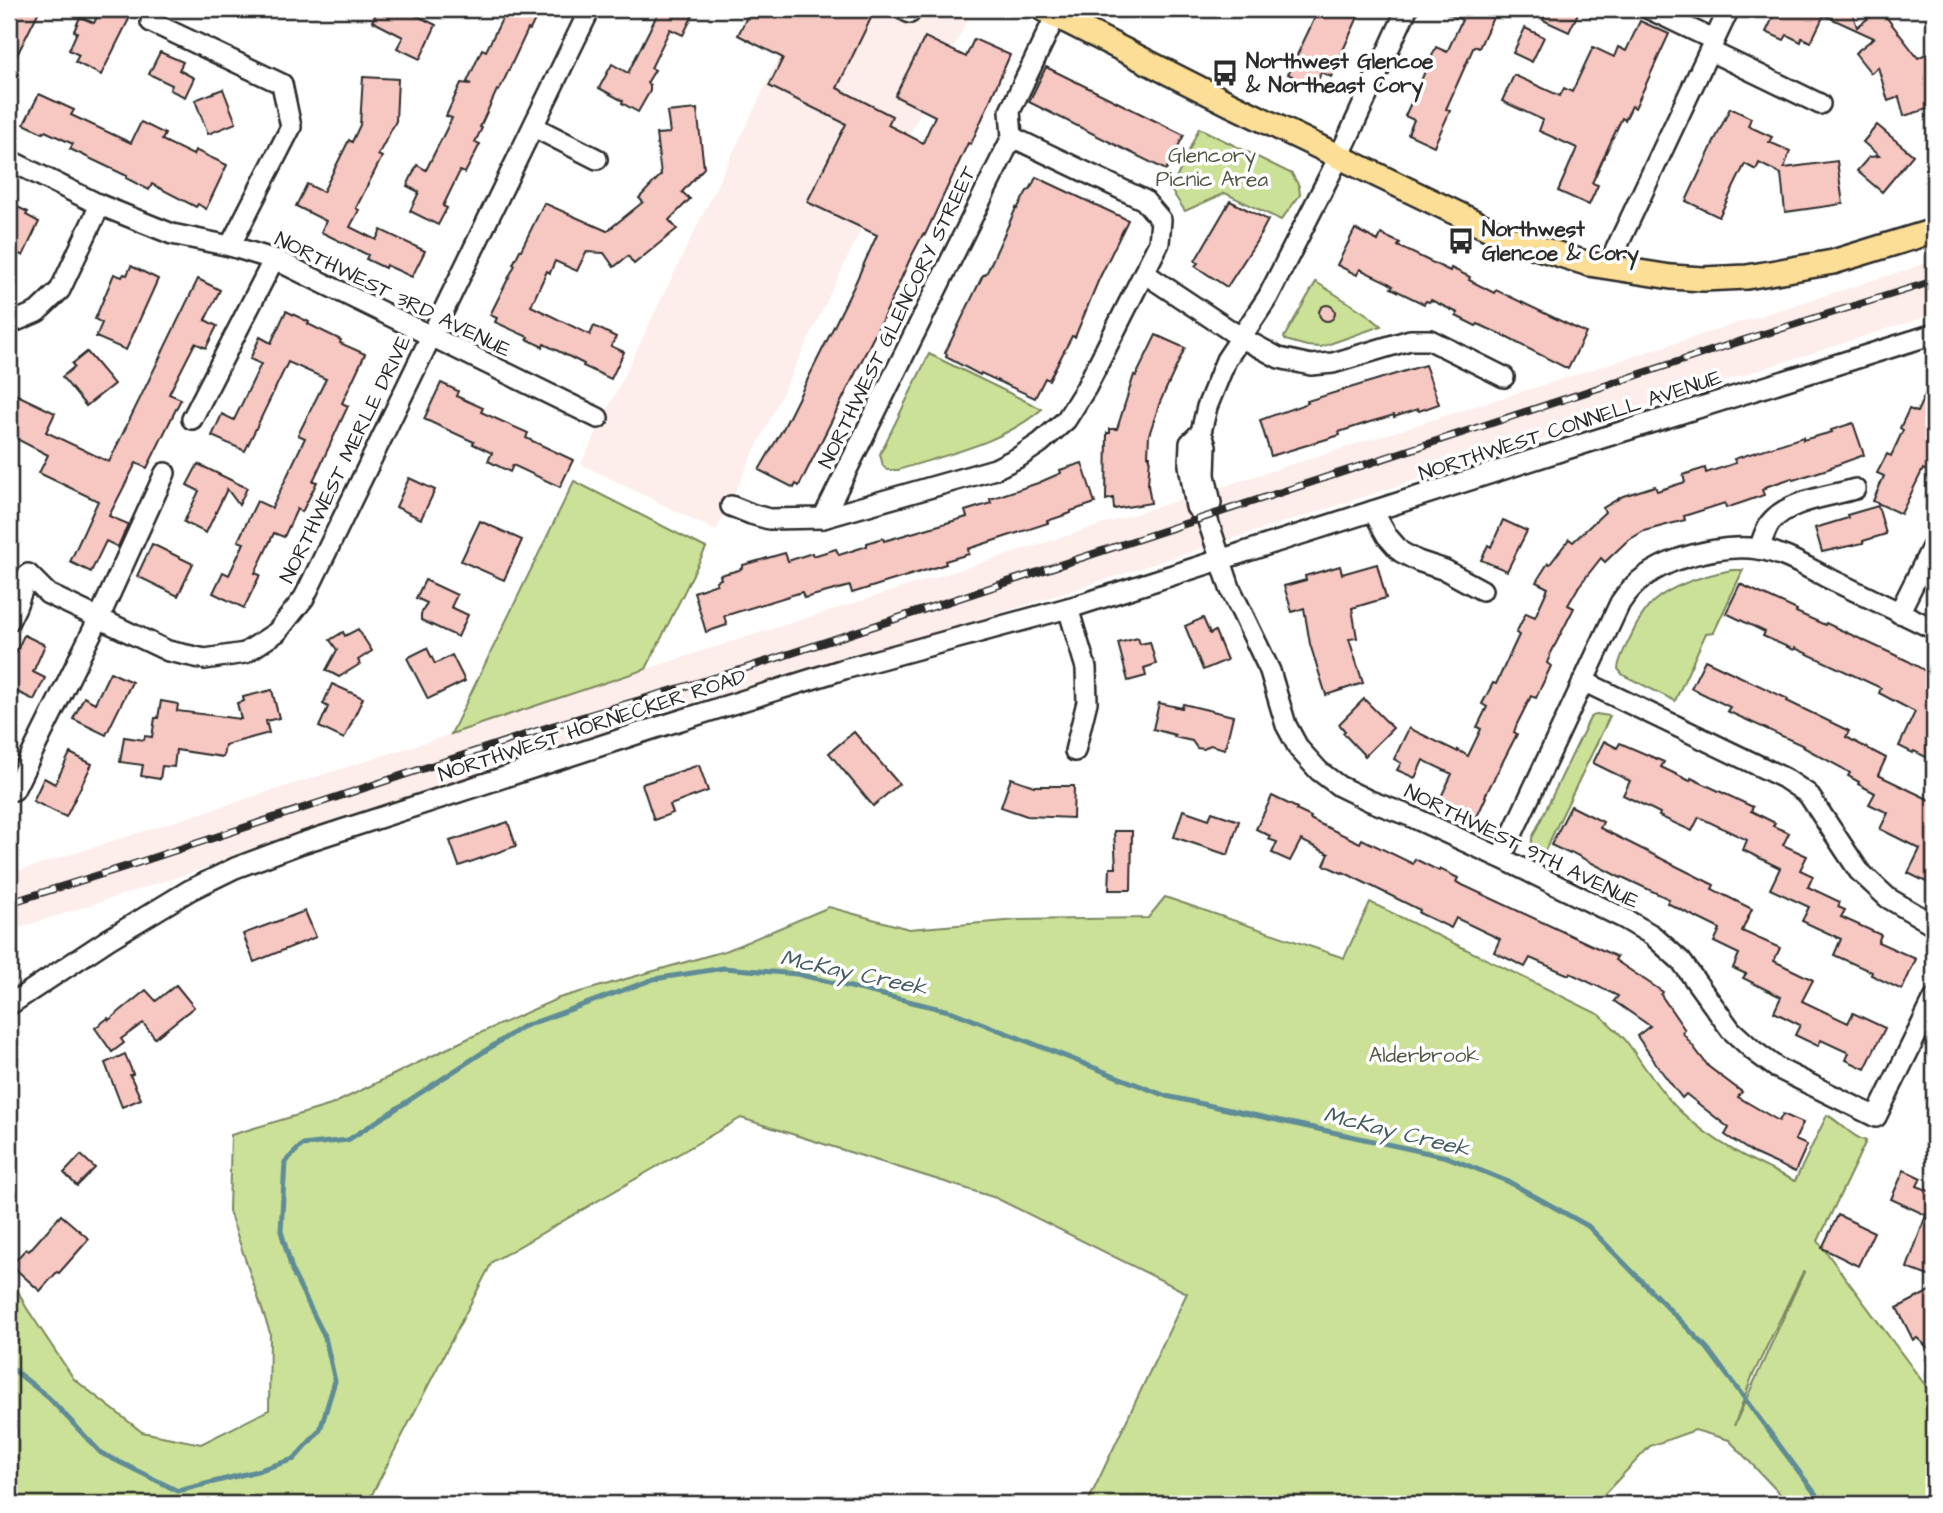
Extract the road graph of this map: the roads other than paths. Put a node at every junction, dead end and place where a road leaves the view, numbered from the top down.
1 (590, 9) edge
2 (902, 9) edge
3 (912, 9) edge
4 (1406, 9) edge
5 (1649, 9) edge
6 (1729, 9) edge
7 (1050, 12) edge
8 (151, 22) dead end
9 (1712, 46) junction
10 (1820, 104) dead end
11 (534, 127) junction
12 (1012, 137) junction
13 (1339, 157) junction
14 (597, 159) dead end
15 (9, 160) edge
16 (100, 205) junction
17 (1934, 230) edge
18 (230, 246) junction
19 (274, 259) junction
20 (1606, 268) junction
21 (1144, 273) junction
22 (9, 324) edge
23 (1934, 334) edge
24 (431, 337) junction
25 (1240, 337) junction
26 (1504, 377) dead end
27 (598, 418) dead end
28 (192, 419) dead end
29 (165, 473) dead end
30 (1855, 489) dead end
31 (731, 506) dead end
32 (1373, 511) junction
33 (823, 518) junction
34 (1934, 543) edge
35 (1759, 549) junction
36 (1220, 561) junction
37 (1482, 590) dead end
38 (1068, 608) junction
39 (1899, 613) junction
40 (99, 618) junction
41 (9, 621) edge
42 (1934, 629) edge
43 (1583, 681) junction
44 (1075, 751) dead end
45 (14, 790) dead end
46 (1501, 858) junction
47 (1934, 925) edge
48 (1934, 999) edge
49 (9, 1005) edge

1 - 11 street, NORTHWEST MERLE DRIVE
2 - 3 street
4 - 13 street, NORTHWEST 9TH AVENUE
5 - 9 street
6 - 9 street
7 - 12 street
7 - 13 main road
8 - 18 street
9 - 10 street
9 - 20 street
11 - 14 street
11 - 24 street, NORTHWEST MERLE DRIVE
12 - 21 street
12 - 33 street, NORTHWEST GLENCORY STREET
13 - 20 main road
13 - 25 street, NORTHWEST 9TH AVENUE
15 - 16 street, NORTHWEST 3RD AVENUE
16 - 18 street, NORTHWEST 3RD AVENUE
16 - 22 street
17 - 20 main road
18 - 19 street, NORTHWEST 3RD AVENUE
19 - 24 street, NORTHWEST 3RD AVENUE
19 - 28 street
21 - 25 street
21 - 33 street
23 - 32 street, NORTHWEST CONNELL AVENUE
24 - 27 street, NORTHWEST 3RD AVENUE
24 - 40 street, NORTHWEST MERLE DRIVE
25 - 26 street
25 - 36 street, NORTHWEST 9TH AVENUE
29 - 40 street
30 - 35 street
31 - 33 street
32 - 36 street, NORTHWEST CONNELL AVENUE
32 - 37 street
34 - 39 street
35 - 39 street
35 - 43 street
36 - 38 street, NORTHWEST HORNECKER ROAD
36 - 46 street, NORTHWEST 9TH AVENUE
38 - 44 street
38 - 49 street, NORTHWEST HORNECKER ROAD
39 - 42 street
40 - 41 street
40 - 45 street
43 - 46 street
43 - 47 street
46 - 48 street, NORTHWEST 9TH AVENUE

